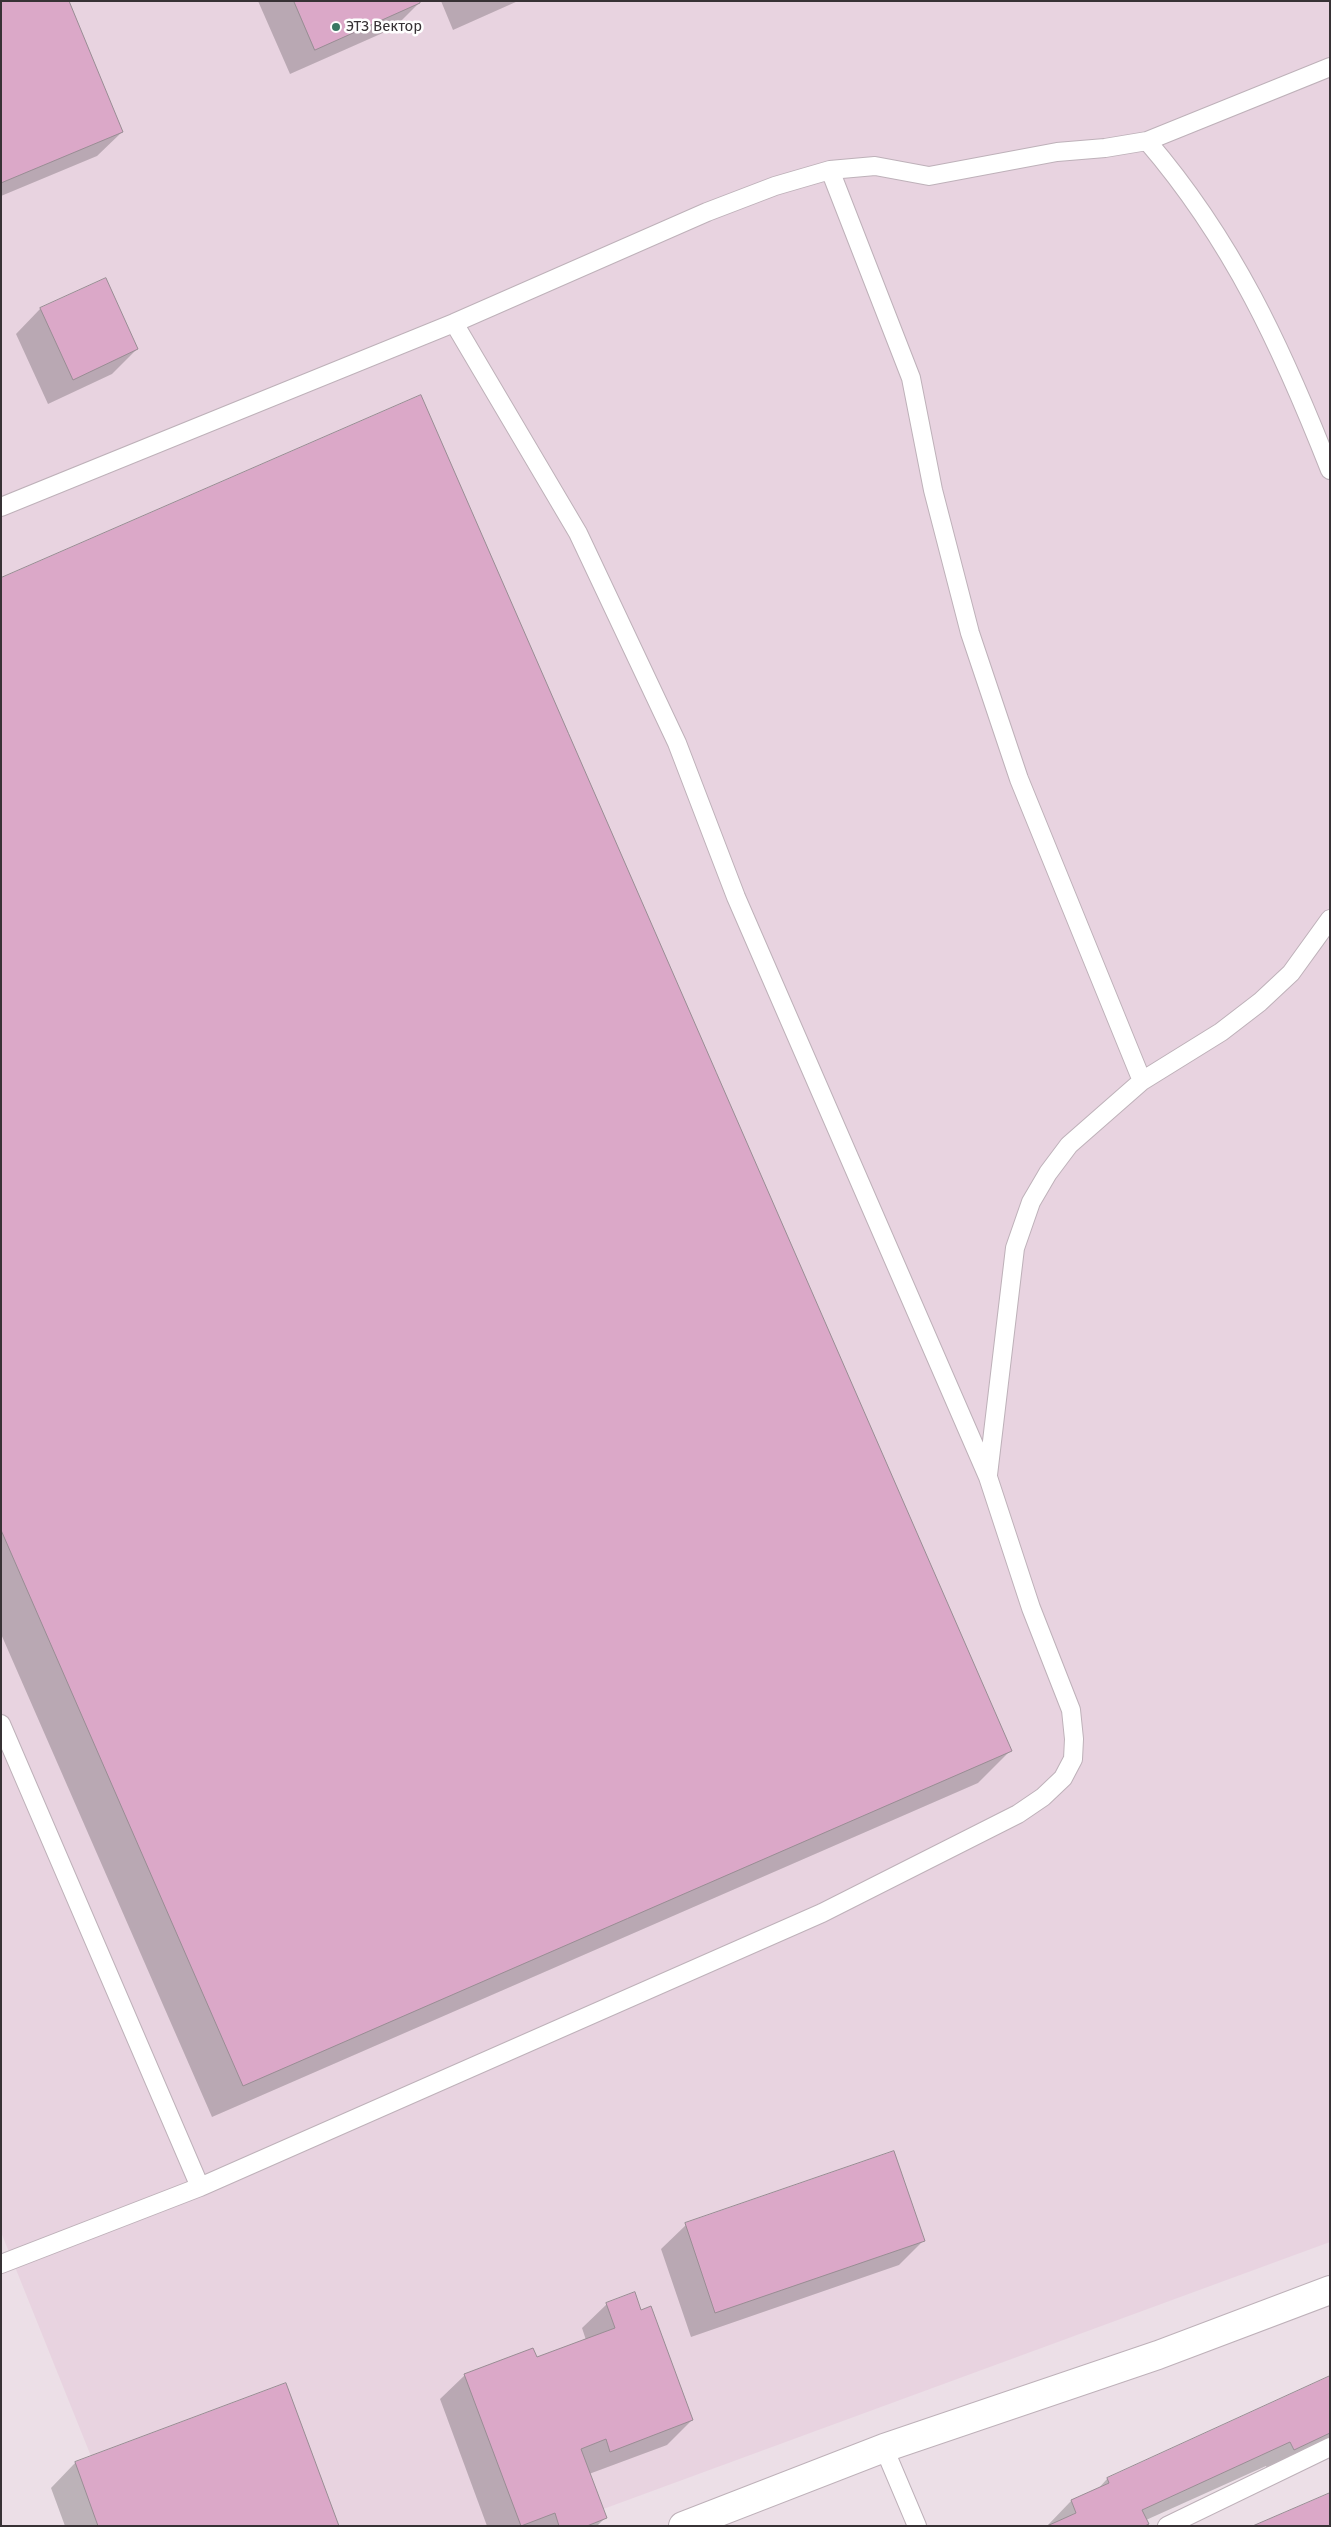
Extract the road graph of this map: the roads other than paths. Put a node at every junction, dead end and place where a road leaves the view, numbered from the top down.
1 (1330, 67) edge
2 (1147, 141) junction
3 (830, 170) junction
4 (454, 323) junction
5 (1330, 470) edge
6 (1, 507) edge
7 (1330, 918) edge
8 (1142, 1081) junction
9 (988, 1477) junction
10 (1, 1724) edge
11 (200, 2187) junction
12 (1, 2264) edge
13 (1330, 2290) edge
14 (1330, 2447) edge
15 (884, 2448) junction
16 (683, 2526) edge
17 (917, 2526) edge
18 (1167, 2526) edge

1 - 2 lane
2 - 3 lane
2 - 5 lane
3 - 4 lane
3 - 8 lane
4 - 6 lane
4 - 9 lane
7 - 8 lane
8 - 9 lane
9 - 11 lane
10 - 11 lane
11 - 12 lane
13 - 15 street
14 - 18 lane
15 - 16 street
15 - 17 lane

